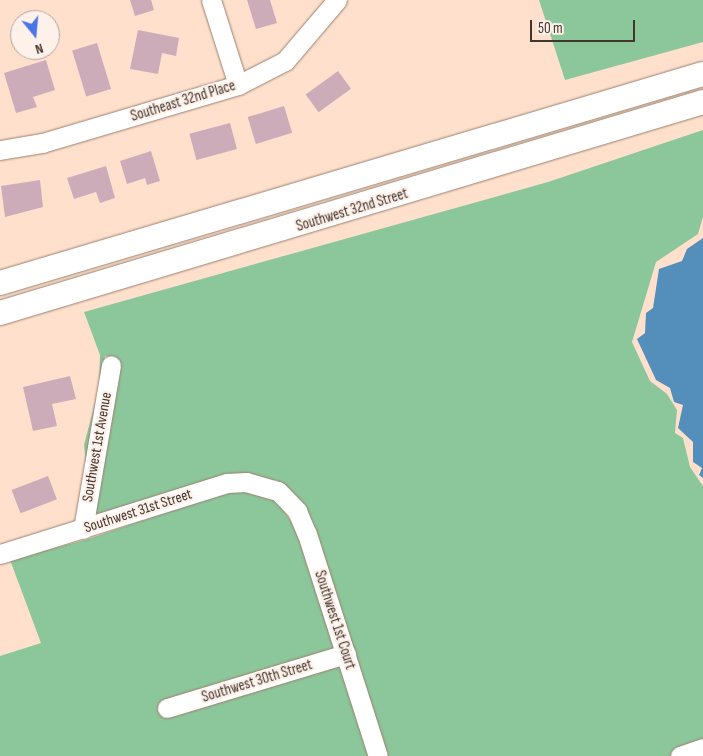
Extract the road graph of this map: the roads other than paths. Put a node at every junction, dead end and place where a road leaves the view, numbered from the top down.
1 (211, 0) edge
2 (337, 0) edge
3 (703, 74) edge
4 (238, 84) junction
5 (703, 102) edge
6 (0, 150) edge
7 (0, 283) edge
8 (0, 313) edge
9 (111, 365) dead end
10 (278, 491) joint
11 (82, 529) junction
12 (0, 554) edge
13 (346, 654) junction
14 (168, 708) dead end
15 (703, 748) edge
16 (378, 756) edge
17 (680, 756) edge

1 - 4 street
2 - 4 street, Southeast 32nd Place
3 - 7 main road, Southwest 32nd Street
4 - 6 street, Southeast 32nd Place
5 - 8 main road, Southwest 32nd Street
9 - 11 street, Southwest 1st Avenue
10 - 11 street, Southwest 31st Street
10 - 13 street, Southwest 1st Court
11 - 12 street, Southwest 31st Street
13 - 14 street, Southwest 30th Street
13 - 16 street, Southwest 1st Court
15 - 17 street

